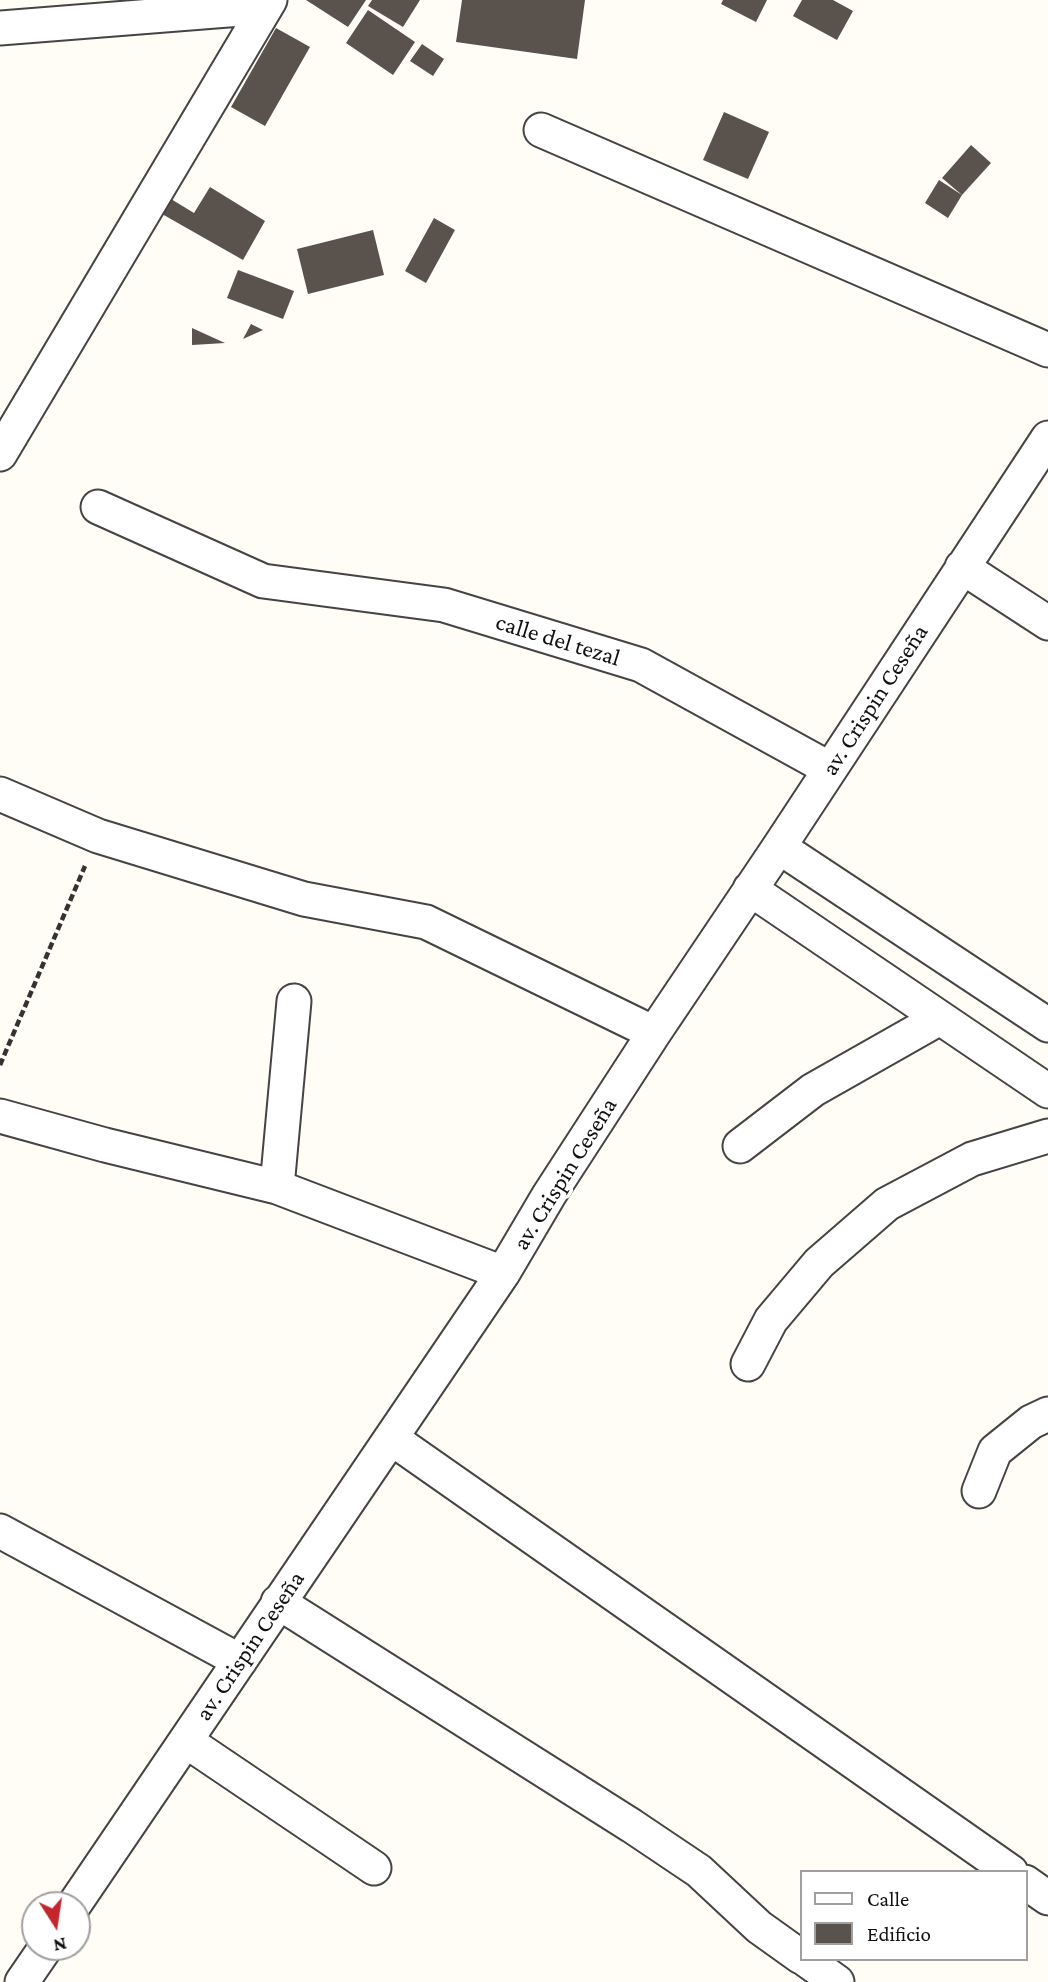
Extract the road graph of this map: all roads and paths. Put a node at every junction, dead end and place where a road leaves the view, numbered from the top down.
1 (268, 4) edge
2 (0, 27) edge
3 (541, 130) dead end
4 (1048, 350) edge
5 (1048, 438) edge
6 (0, 454) edge
7 (98, 507) dead end
8 (962, 567) junction
9 (1048, 623) edge
10 (830, 769) junction
11 (0, 794) edge
12 (98, 836) junction
13 (779, 847) junction
14 (750, 889) junction
15 (294, 1001) dead end
16 (940, 1018) junction
17 (1048, 1025) edge
18 (654, 1033) junction
19 (0, 1065) edge
20 (1048, 1091) edge
21 (0, 1116) edge
22 (1048, 1136) edge
23 (740, 1146) dead end
24 (277, 1187) junction
25 (503, 1273) junction
26 (748, 1364) dead end
27 (1048, 1414) edge
28 (391, 1438) junction
29 (979, 1491) dead end
30 (0, 1531) edge
31 (278, 1602) junction
32 (240, 1661) junction
33 (186, 1741) junction
34 (374, 1868) dead end
35 (1008, 1870) edge
36 (1027, 1883) edge
37 (84, 1891) edge
38 (1048, 1898) edge
39 (800, 1956) edge
40 (36, 1961) edge
41 (807, 1961) edge
42 (22, 1982) edge
43 (837, 1982) edge

1 - 2 street
1 - 6 street
3 - 4 street
5 - 8 street, av. Crispin Ceseña
7 - 10 street, calle del tezal
8 - 9 street
8 - 10 street, av. Crispin Ceseña
10 - 13 street, av. Crispin Ceseña
11 - 12 street
12 - 18 street
12 - 19 path
13 - 14 street, av. Crispin Ceseña
13 - 17 street
14 - 16 street
14 - 18 street, av. Crispin Ceseña
15 - 24 street
16 - 20 street
16 - 23 street
18 - 25 street, av. Crispin Ceseña
21 - 24 street
22 - 26 street
24 - 25 street
25 - 28 street, av. Crispin Ceseña
27 - 29 street
28 - 31 street, av. Crispin Ceseña
28 - 35 street
30 - 32 street
31 - 32 street, av. Crispin Ceseña
31 - 39 street
32 - 33 street, av. Crispin Ceseña
33 - 34 street
33 - 37 street, av. Crispin Ceseña
36 - 38 street
40 - 42 street
41 - 43 street

